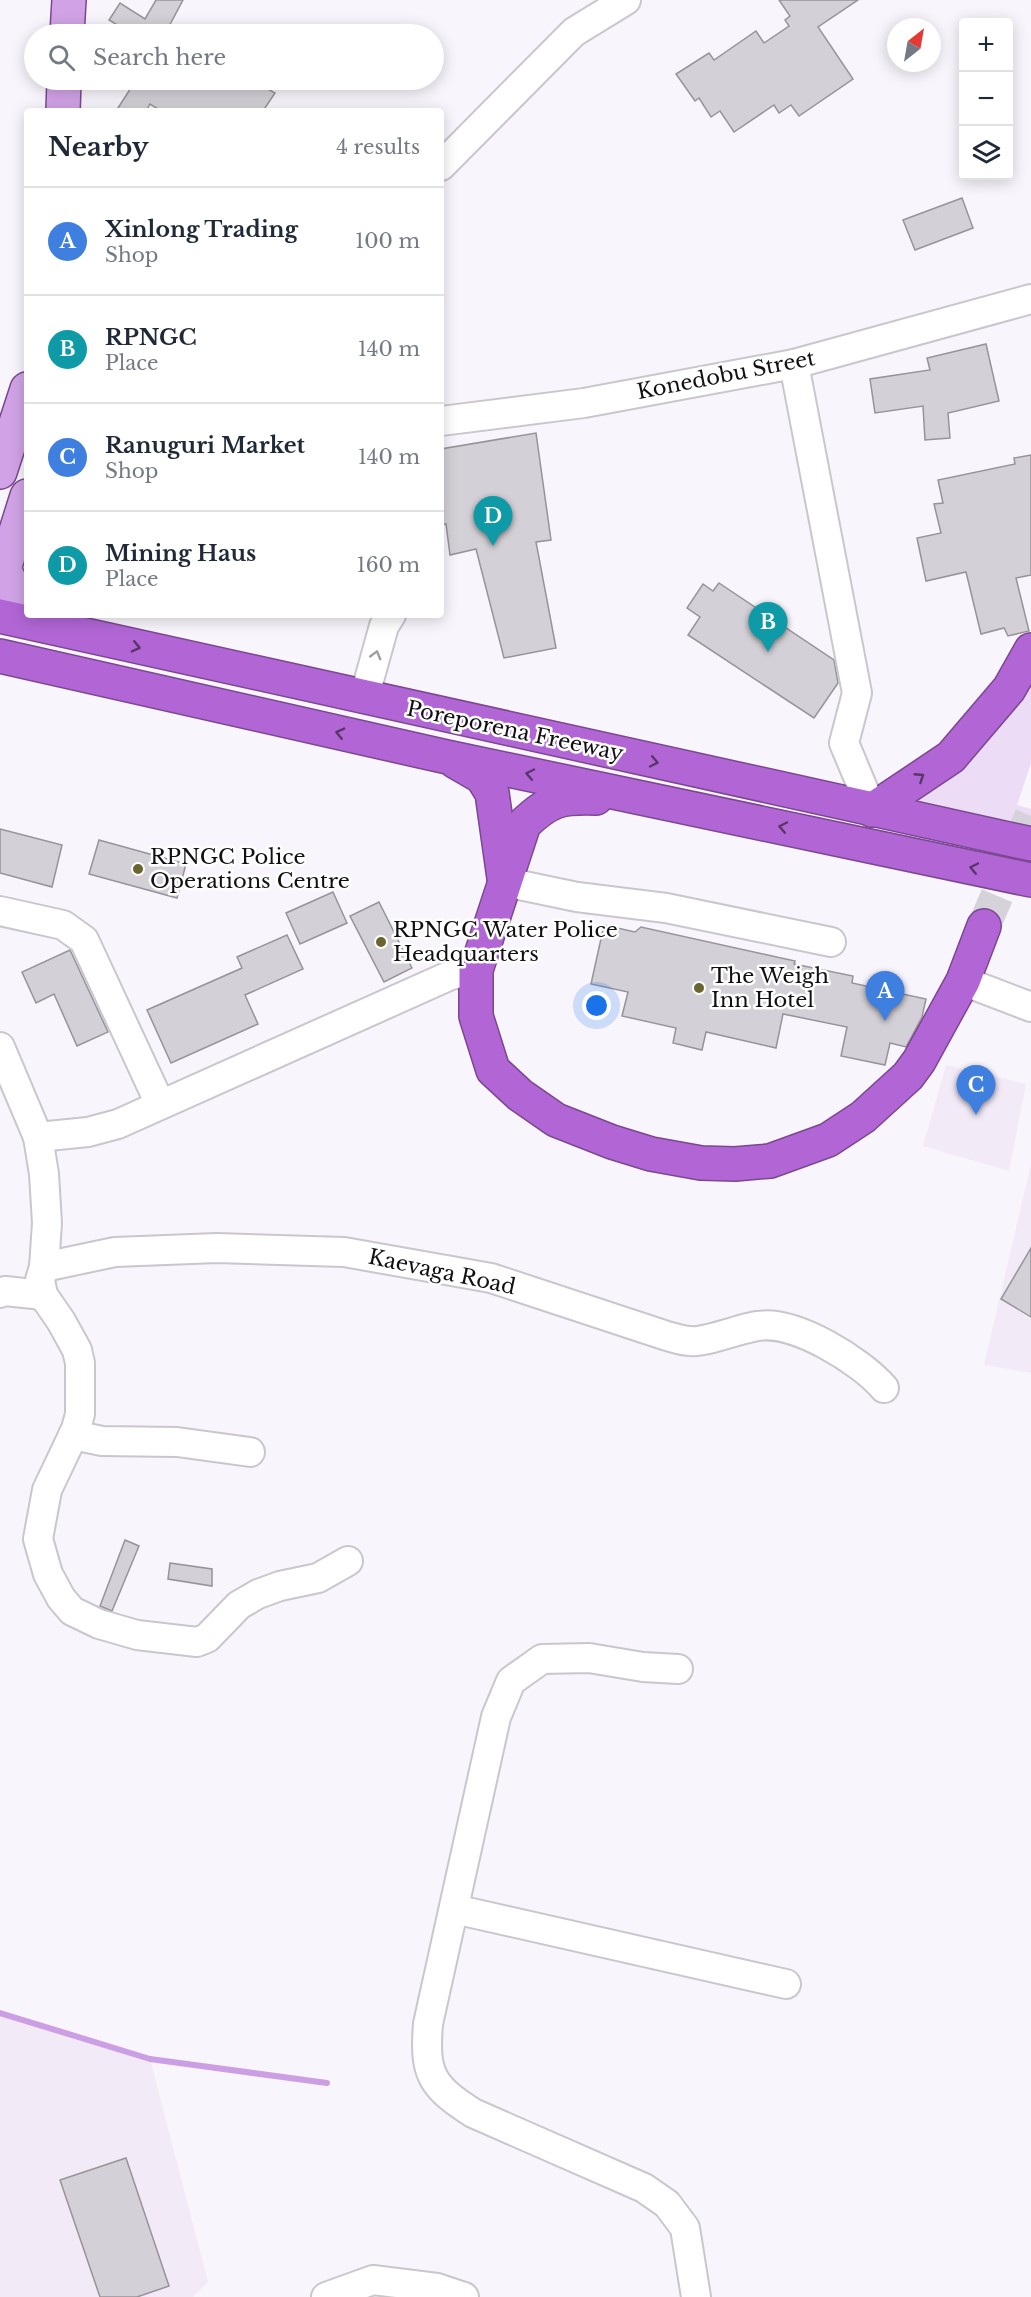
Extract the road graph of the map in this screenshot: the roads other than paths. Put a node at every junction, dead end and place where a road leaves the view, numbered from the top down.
1 (69, 0) edge
2 (626, 0) edge
3 (68, 24) edge
4 (64, 90) edge
5 (63, 108) edge
6 (444, 163) edge
7 (1023, 307) edge
8 (794, 364) junction
9 (24, 398) edge
10 (444, 421) edge
11 (0, 471) edge
12 (24, 505) edge
13 (2, 568) edge
14 (24, 603) edge
15 (0, 616) edge
16 (46, 618) edge
17 (389, 618) edge
18 (79, 634) junction
19 (1031, 650) edge
20 (1, 658) edge
21 (364, 698) junction
22 (447, 757) junction
23 (646, 798) junction
24 (872, 810) junction
25 (1031, 844) edge
26 (1031, 880) edge
27 (505, 882) junction
28 (0, 911) edge
29 (984, 926) tunnel mouth
30 (831, 942) dead end
31 (476, 970) junction
32 (963, 981) junction
33 (1031, 1007) edge
34 (0, 1047) edge
35 (160, 1104) junction
36 (38, 1137) junction
37 (45, 1267) junction
38 (0, 1293) edge
39 (43, 1295) junction
40 (884, 1388) dead end
41 (73, 1435) junction
42 (250, 1452) dead end
43 (348, 1561) dead end
44 (678, 1669) dead end
45 (454, 1909) junction
46 (786, 1984) dead end
47 (326, 2297) edge
48 (464, 2297) edge
49 (696, 2297) edge

1 - 3 main road
2 - 6 street
4 - 5 main road
7 - 8 street, Konedobu Street
8 - 10 street, Konedobu Street
8 - 24 street
9 - 11 main road
12 - 13 main road
13 - 14 main road
15 - 18 highway, Poreporena Freeway
16 - 18 main road
21 -> 17 street
18 -> 21 highway, Poreporena Freeway
24 -> 19 highway
22 -> 20 highway, Poreporena Freeway
21 -> 24 highway, Poreporena Freeway
23 -> 22 highway, Poreporena Freeway
22 - 27 highway
26 -> 23 highway, Poreporena Freeway
23 - 27 highway
24 - 25 highway, Poreporena Freeway
27 - 30 street
27 - 31 highway
28 - 35 street
29 - 32 highway
31 - 32 highway
31 - 35 street
32 - 33 street
34 - 36 street
35 - 36 street
36 - 37 street
37 - 39 street
37 - 40 street, Kaevaga Road
38 - 39 street
39 - 41 street
41 - 42 street
41 - 43 street
44 - 45 street
45 - 46 street
45 - 49 street
47 - 48 street

